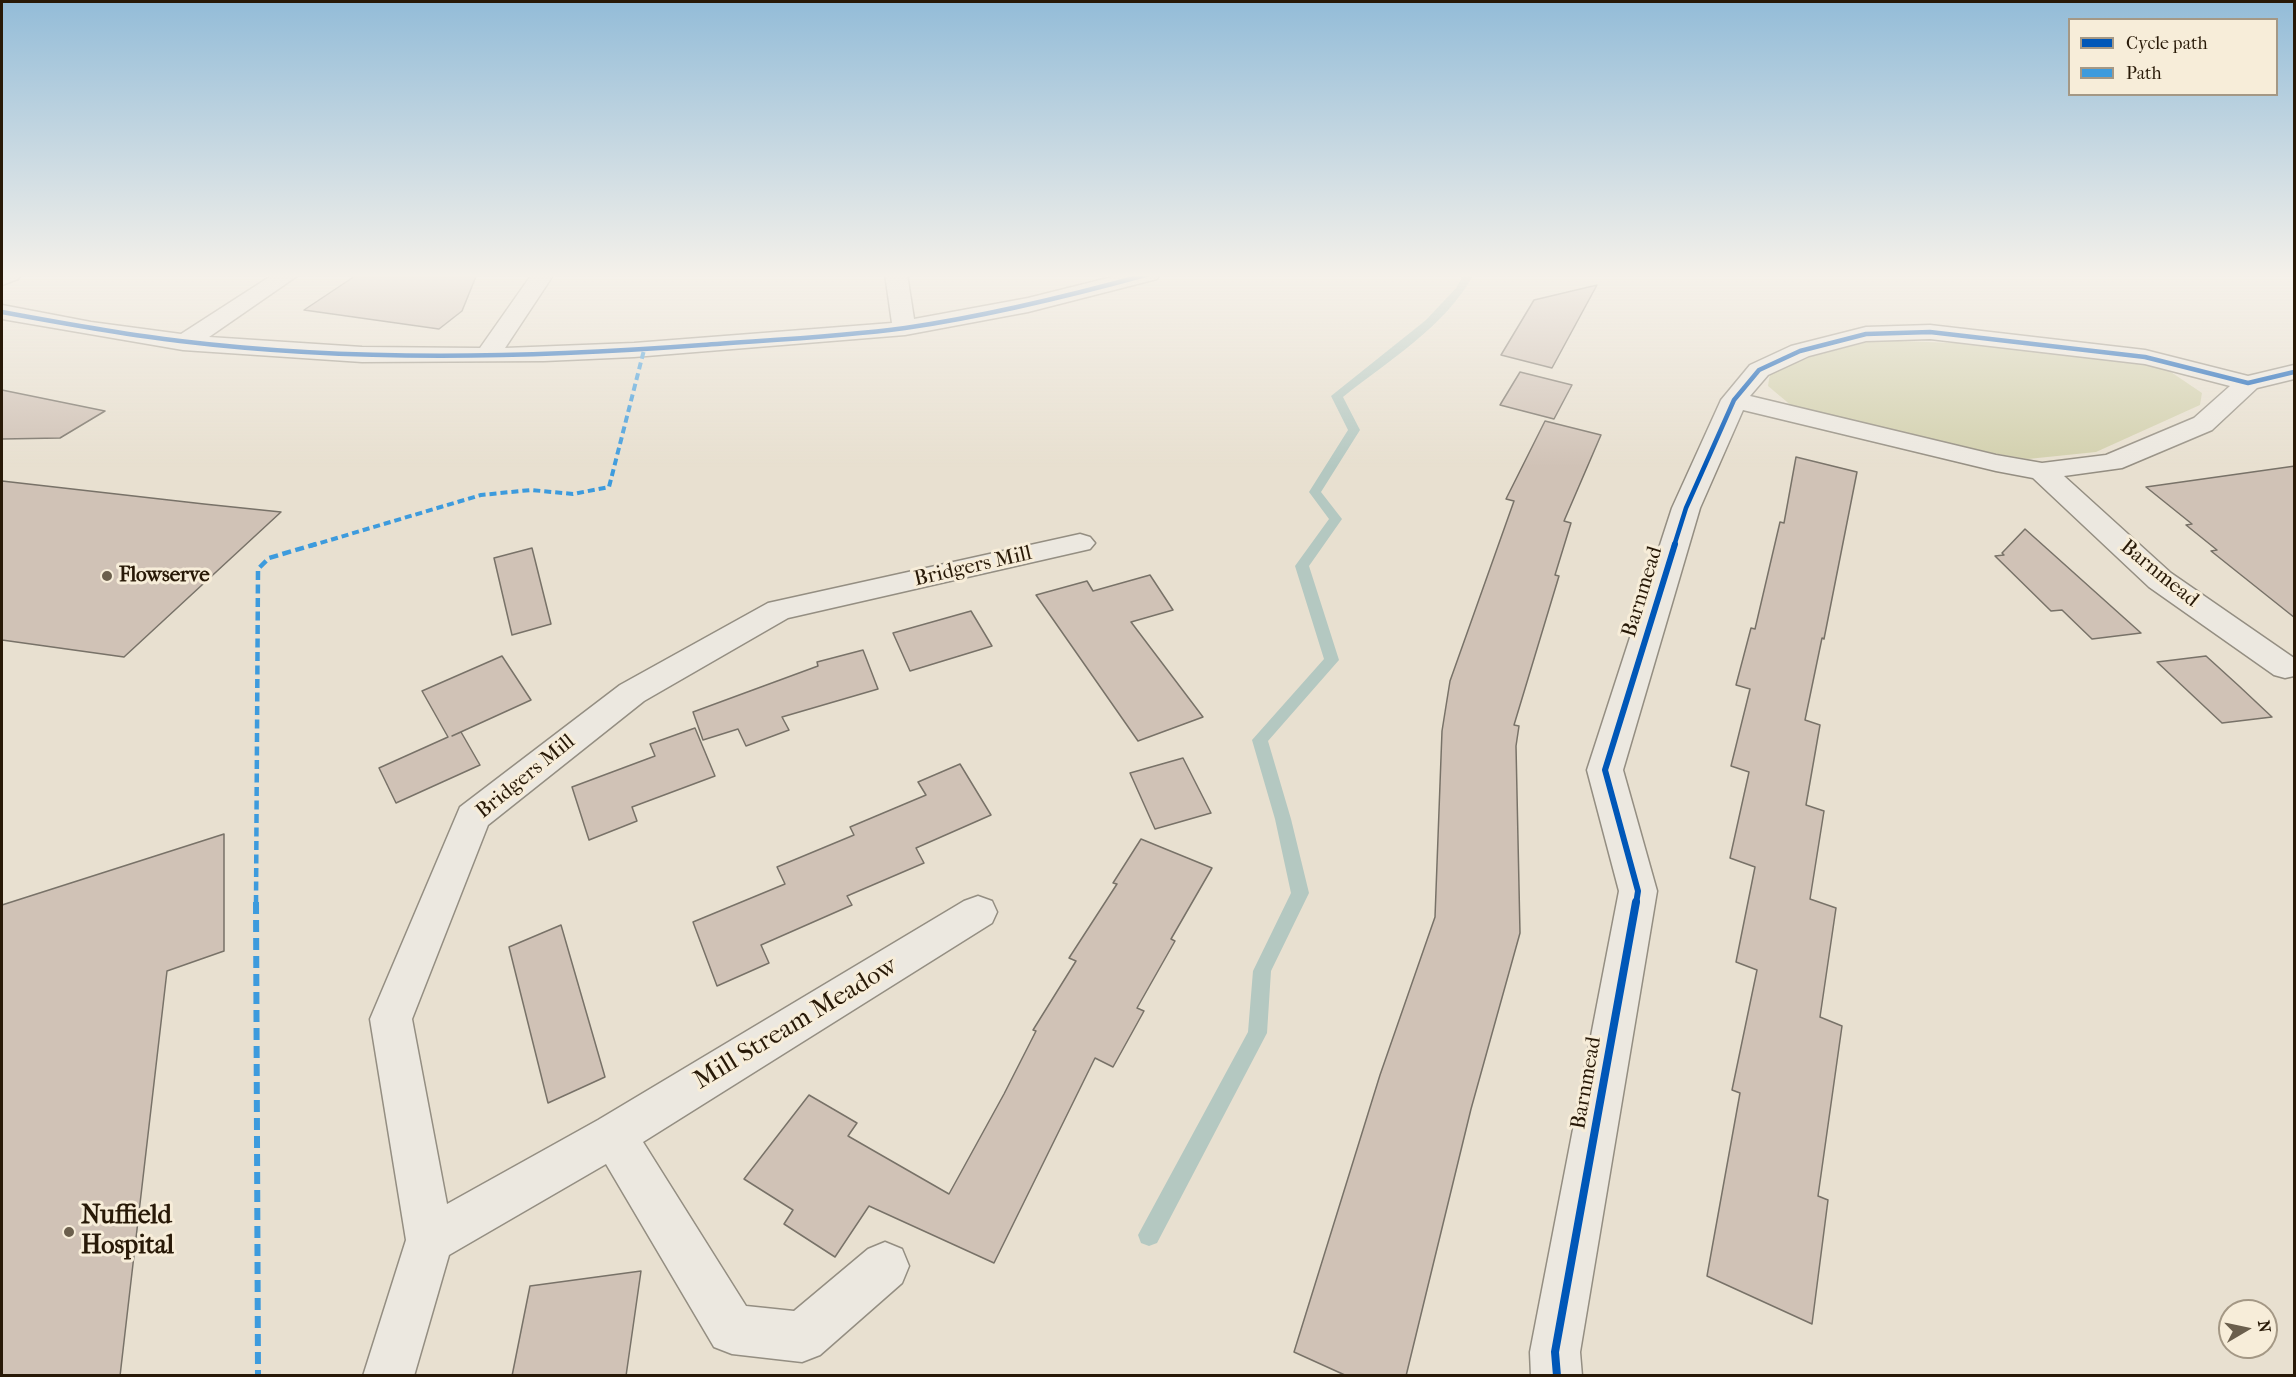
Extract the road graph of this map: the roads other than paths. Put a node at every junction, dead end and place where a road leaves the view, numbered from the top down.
1 (148, 338) edge
2 (190, 338) edge
3 (499, 338) edge
4 (782, 338) edge
5 (1849, 338) edge
6 (1994, 338) edge
7 (183, 343) junction
8 (487, 356) junction
9 (2295, 372) edge
10 (2248, 383) junction
11 (1734, 400) junction
12 (2042, 471) junction
13 (1080, 543) dead end
14 (2285, 667) dead end
15 (978, 912) dead end
16 (614, 1135) junction
17 (430, 1240) junction
18 (885, 1266) dead end
19 (388, 1376) edge
20 (1557, 1376) edge

1 - 7 street
2 - 7 street
3 - 8 street
4 - 8 street
5 - 11 street, Barnmead
6 - 10 street, Barnmead
7 - 8 street
9 - 10 street, Barnmead
10 - 12 street, Barnmead
11 - 12 street, Barnmead
11 - 20 street, Barnmead
12 - 14 street, Barnmead
13 - 17 street, Bridgers Mill
15 - 16 street, Mill Stream Meadow
16 - 17 street, Mill Stream Meadow
16 - 18 street
17 - 19 street, Bridgers Mill

